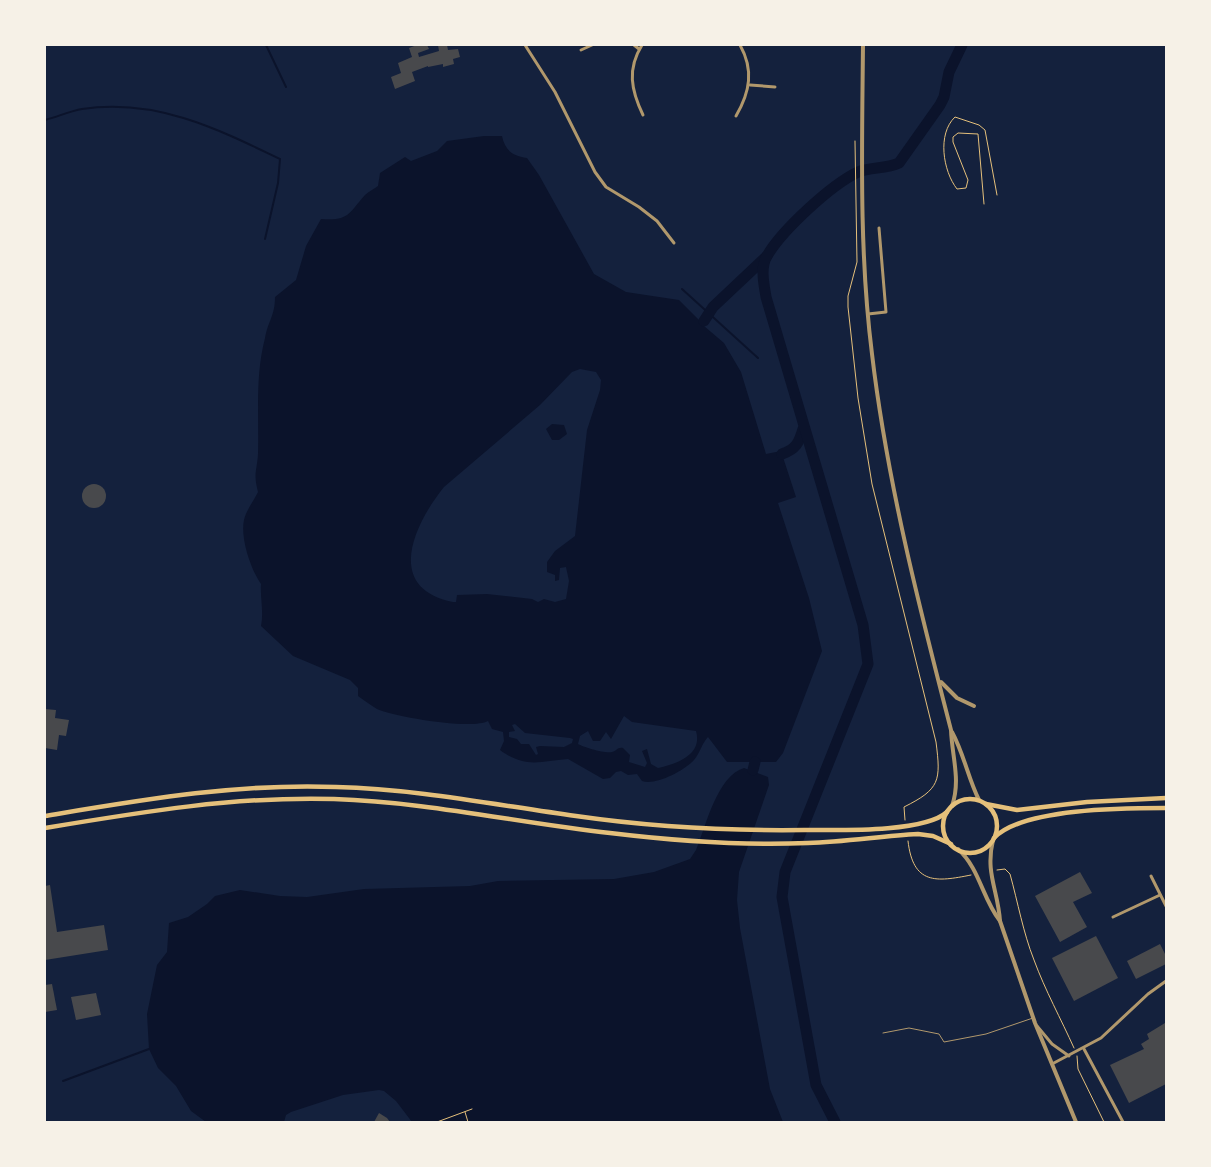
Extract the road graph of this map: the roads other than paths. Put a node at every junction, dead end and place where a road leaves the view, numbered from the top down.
1 (525, 45) edge
2 (592, 45) edge
3 (634, 45) edge
4 (740, 45) edge
5 (863, 45) edge
6 (641, 47) edge
7 (581, 50) dead end
8 (750, 85) junction
9 (775, 87) dead end
10 (642, 115) dead end
11 (736, 116) dead end
12 (880, 228) dead end
13 (674, 243) dead end
14 (868, 314) junction
15 (940, 681) junction
16 (974, 706) dead end
17 (951, 730) junction
18 (1166, 798) edge
19 (979, 800) junction
20 (986, 804) junction
21 (952, 806) junction
22 (1166, 808) edge
23 (947, 812) junction
24 (45, 816) edge
25 (45, 828) edge
26 (993, 839) junction
27 (950, 844) junction
28 (958, 849) junction
29 (1151, 876) dead end
30 (1160, 895) junction
31 (1166, 906) edge
32 (1113, 917) dead end
33 (1000, 921) junction
34 (1166, 981) edge
35 (1034, 1018) junction
36 (1036, 1023) junction
37 (883, 1033) dead end
38 (1084, 1049) junction
39 (1069, 1056) junction
40 (1052, 1064) junction
41 (1076, 1122) edge
42 (1123, 1122) edge

1 - 13 street
2 - 7 street
3 - 6 street
4 - 8 street
5 - 14 street
6 - 10 street
8 - 9 street
8 - 11 street
12 - 14 street
14 - 15 street
15 - 16 street
15 - 17 street
17 - 19 street
17 - 21 street
18 - 20 main road
19 - 20 main road
19 - 21 main road
20 - 26 main road
21 - 23 main road
22 - 26 main road
23 - 24 main road
23 - 27 main road
25 - 27 main road
26 - 28 main road
26 - 33 street
27 - 28 main road
28 - 33 street
29 - 30 street
30 - 31 street
30 - 32 street
33 - 35 street
34 - 38 street
35 - 36 street
35 - 37 lane
36 - 39 street
36 - 40 street
38 - 39 street
38 - 42 street
39 - 40 street
40 - 41 street

